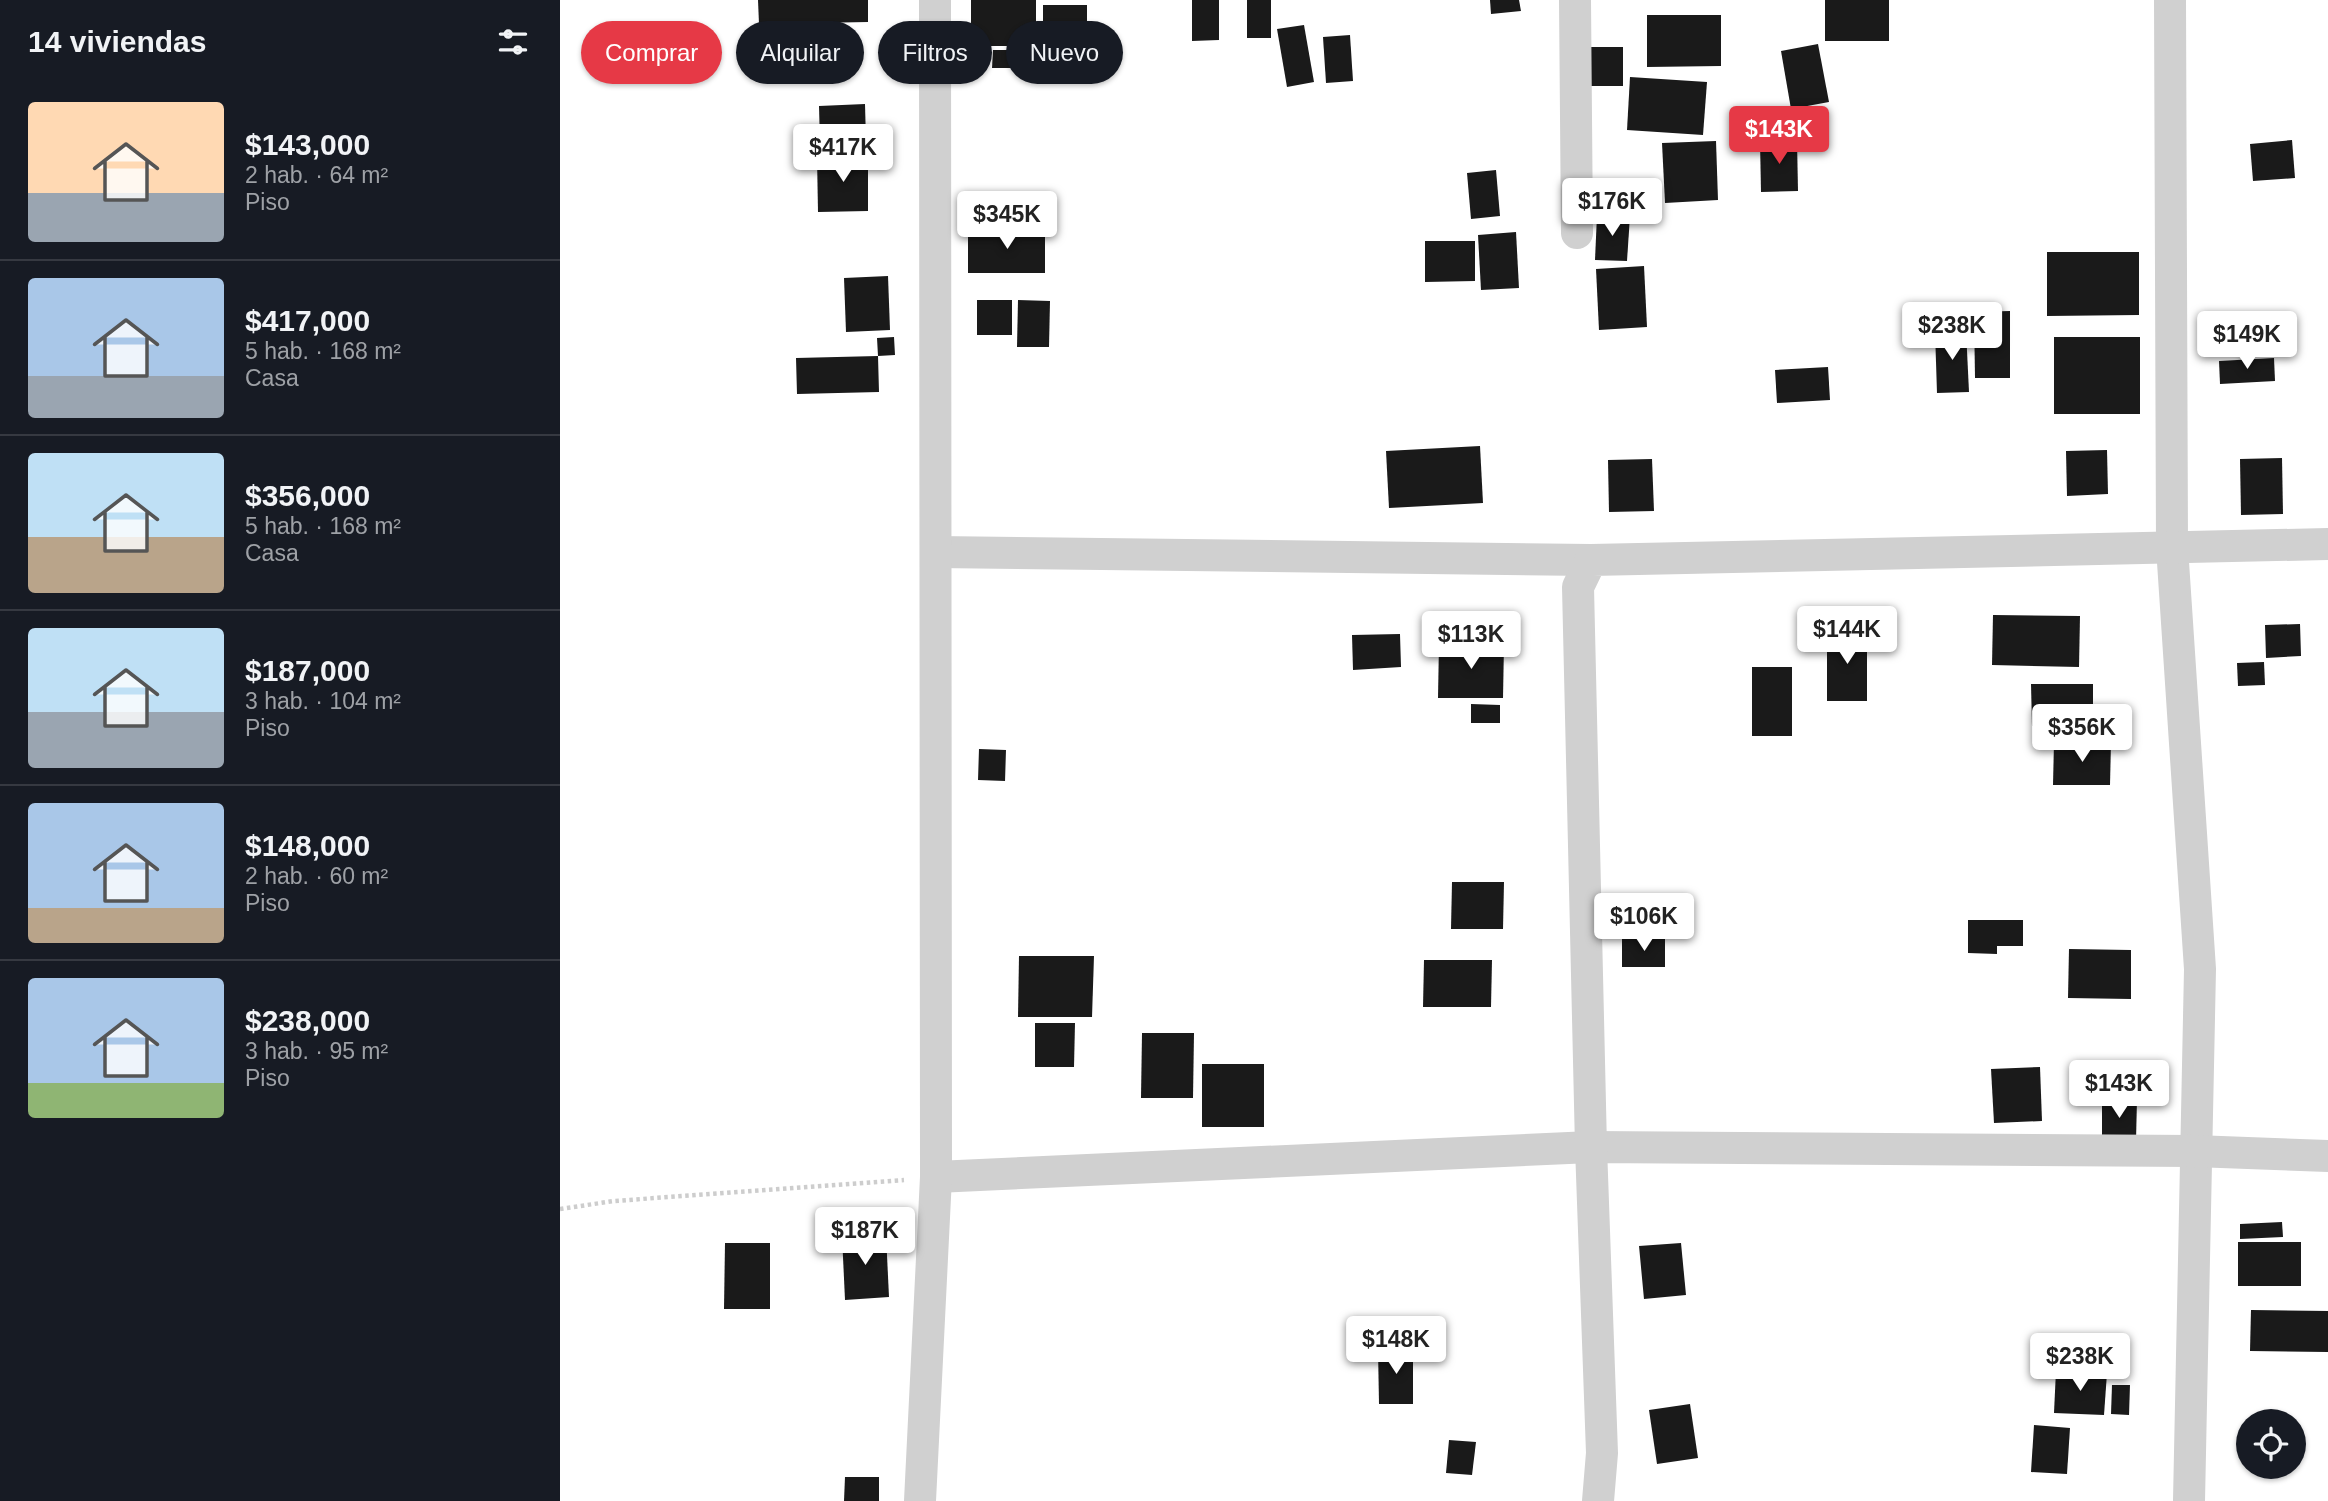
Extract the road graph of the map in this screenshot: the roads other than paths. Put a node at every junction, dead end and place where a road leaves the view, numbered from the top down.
1 (935, 0) edge
2 (1575, 0) edge
3 (2170, 0) edge
4 (1577, 233) dead end
5 (2328, 544) edge
6 (2172, 547) junction
7 (936, 552) junction
8 (1591, 560) junction
9 (1591, 1147) junction
10 (2194, 1152) junction
11 (2328, 1156) edge
12 (936, 1177) junction
13 (920, 1501) edge
14 (1598, 1501) edge
15 (2189, 1501) edge

1 - 7 street
2 - 4 street
3 - 6 street
5 - 6 street
6 - 8 street
6 - 10 street
7 - 8 street
7 - 12 street
8 - 9 street
9 - 10 street
9 - 12 street
9 - 14 street
10 - 11 street
10 - 15 street
12 - 13 street

